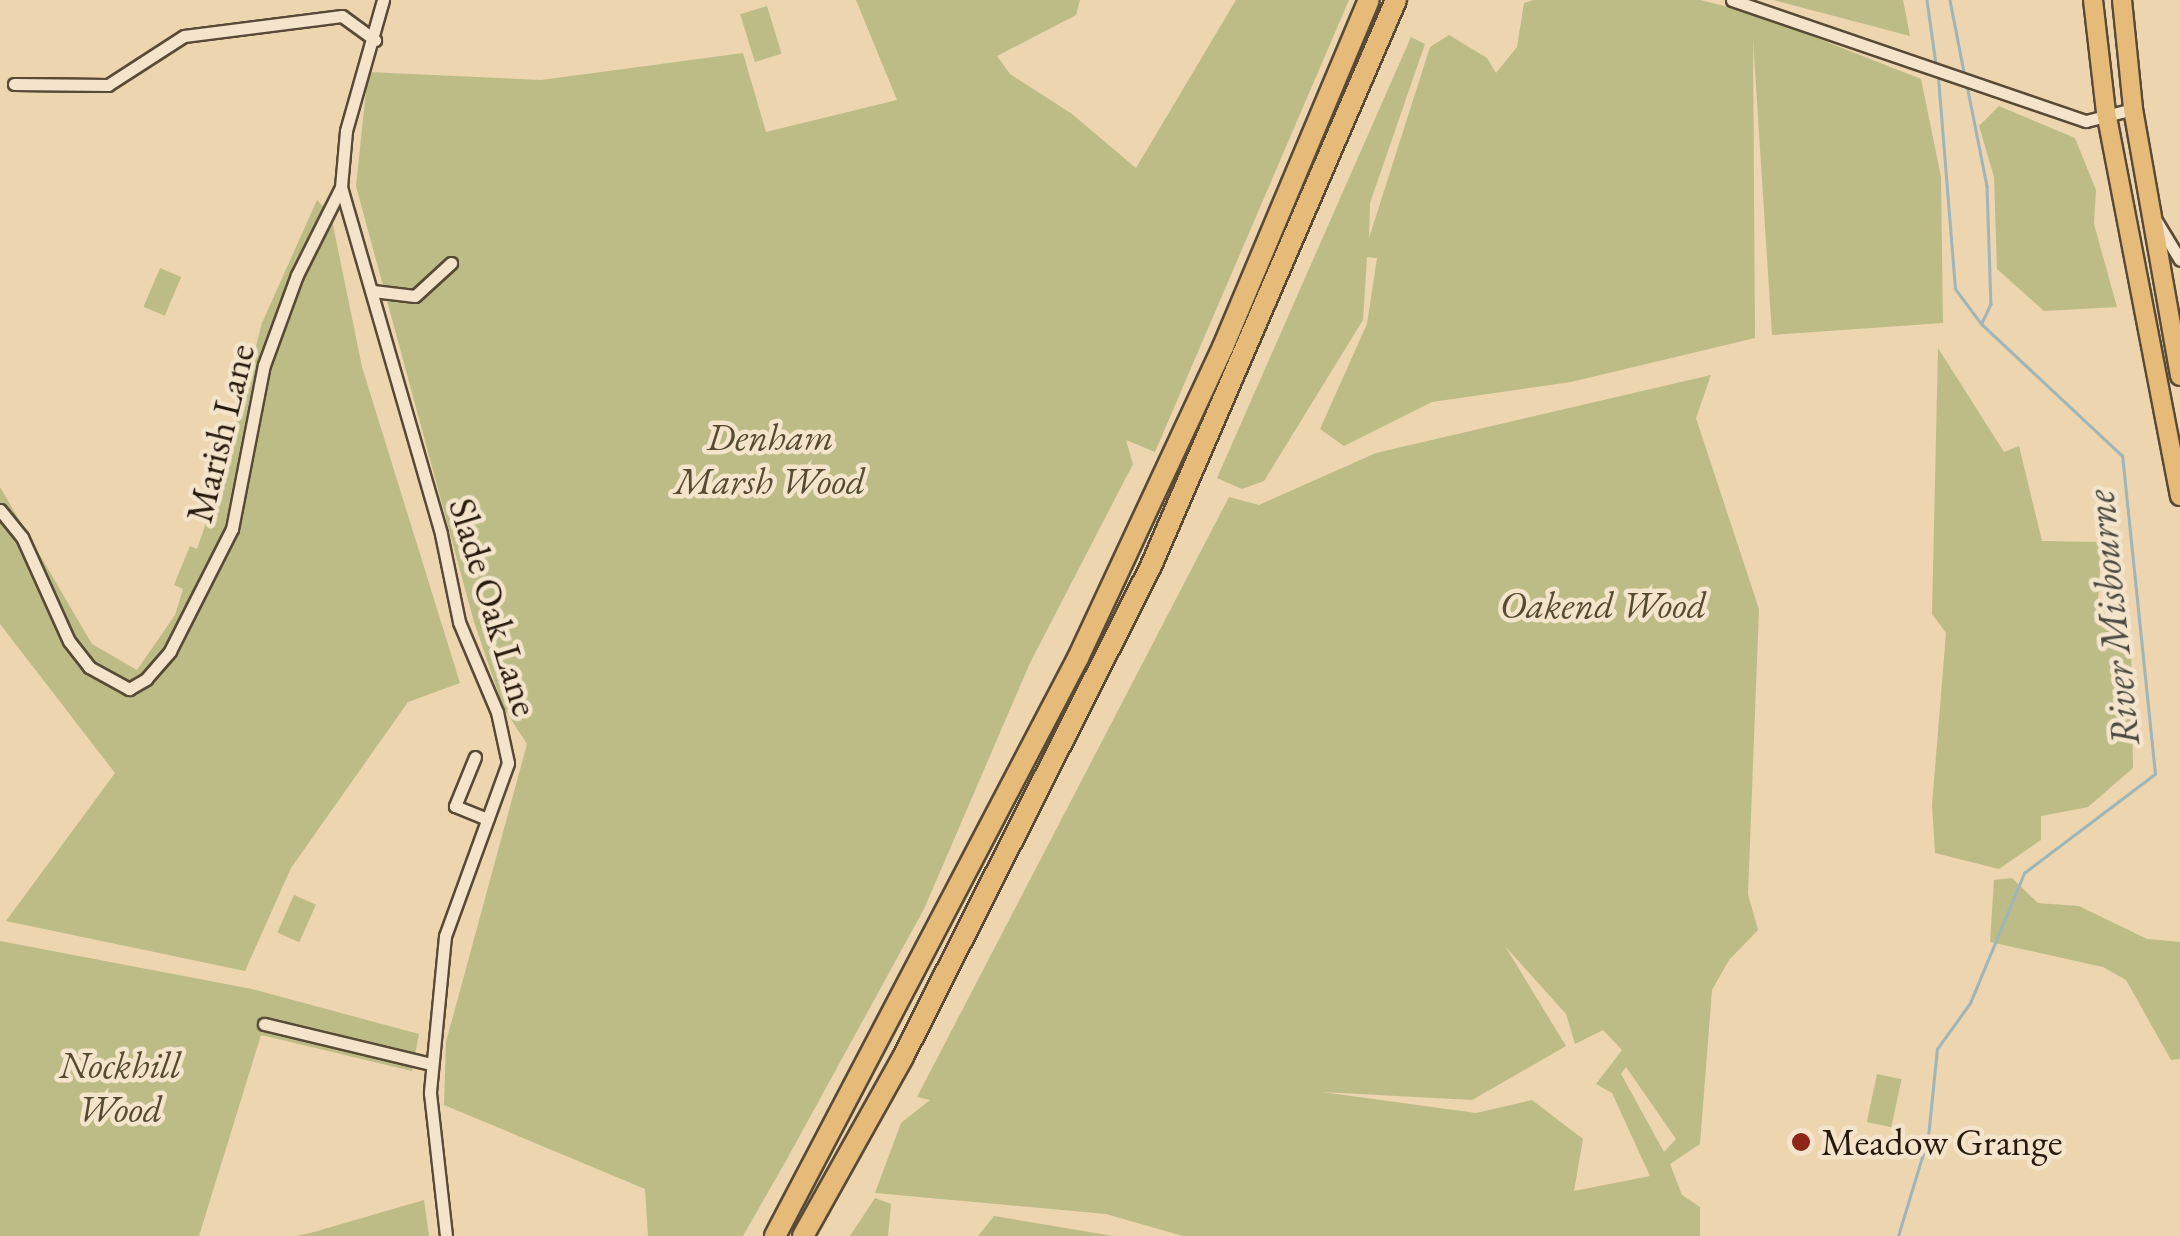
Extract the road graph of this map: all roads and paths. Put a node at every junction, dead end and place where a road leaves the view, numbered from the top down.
1 (383, 0) edge
2 (1369, 0) edge
3 (1396, 0) edge
4 (1732, 0) edge
5 (2094, 0) edge
6 (2122, 0) edge
7 (375, 40) junction
8 (14, 84) dead end
9 (2134, 108) junction
10 (2106, 112) junction
11 (341, 187) junction
12 (2151, 214) junction
13 (2180, 260) edge
14 (450, 263) dead end
15 (373, 291) junction
16 (2180, 376) edge
17 (2180, 496) edge
18 (0, 510) edge
19 (474, 757) dead end
20 (487, 819) junction
21 (264, 1024) dead end
22 (430, 1064) junction
23 (446, 1236) edge
24 (776, 1236) edge
25 (803, 1236) edge

1 - 7 street, Slade Oak Lane
2 - 24 highway
3 - 25 highway
4 - 10 street
5 - 10 highway
6 - 9 highway
7 - 8 street
7 - 11 street, Slade Oak Lane
9 - 10 street
9 - 12 highway
10 - 17 highway
11 - 15 street, Slade Oak Lane
11 - 18 street, Marish Lane
12 - 13 street
12 - 16 highway
14 - 15 street
15 - 20 street, Slade Oak Lane
19 - 20 street
20 - 22 street, Slade Oak Lane
21 - 22 street
22 - 23 street, Slade Oak Lane

